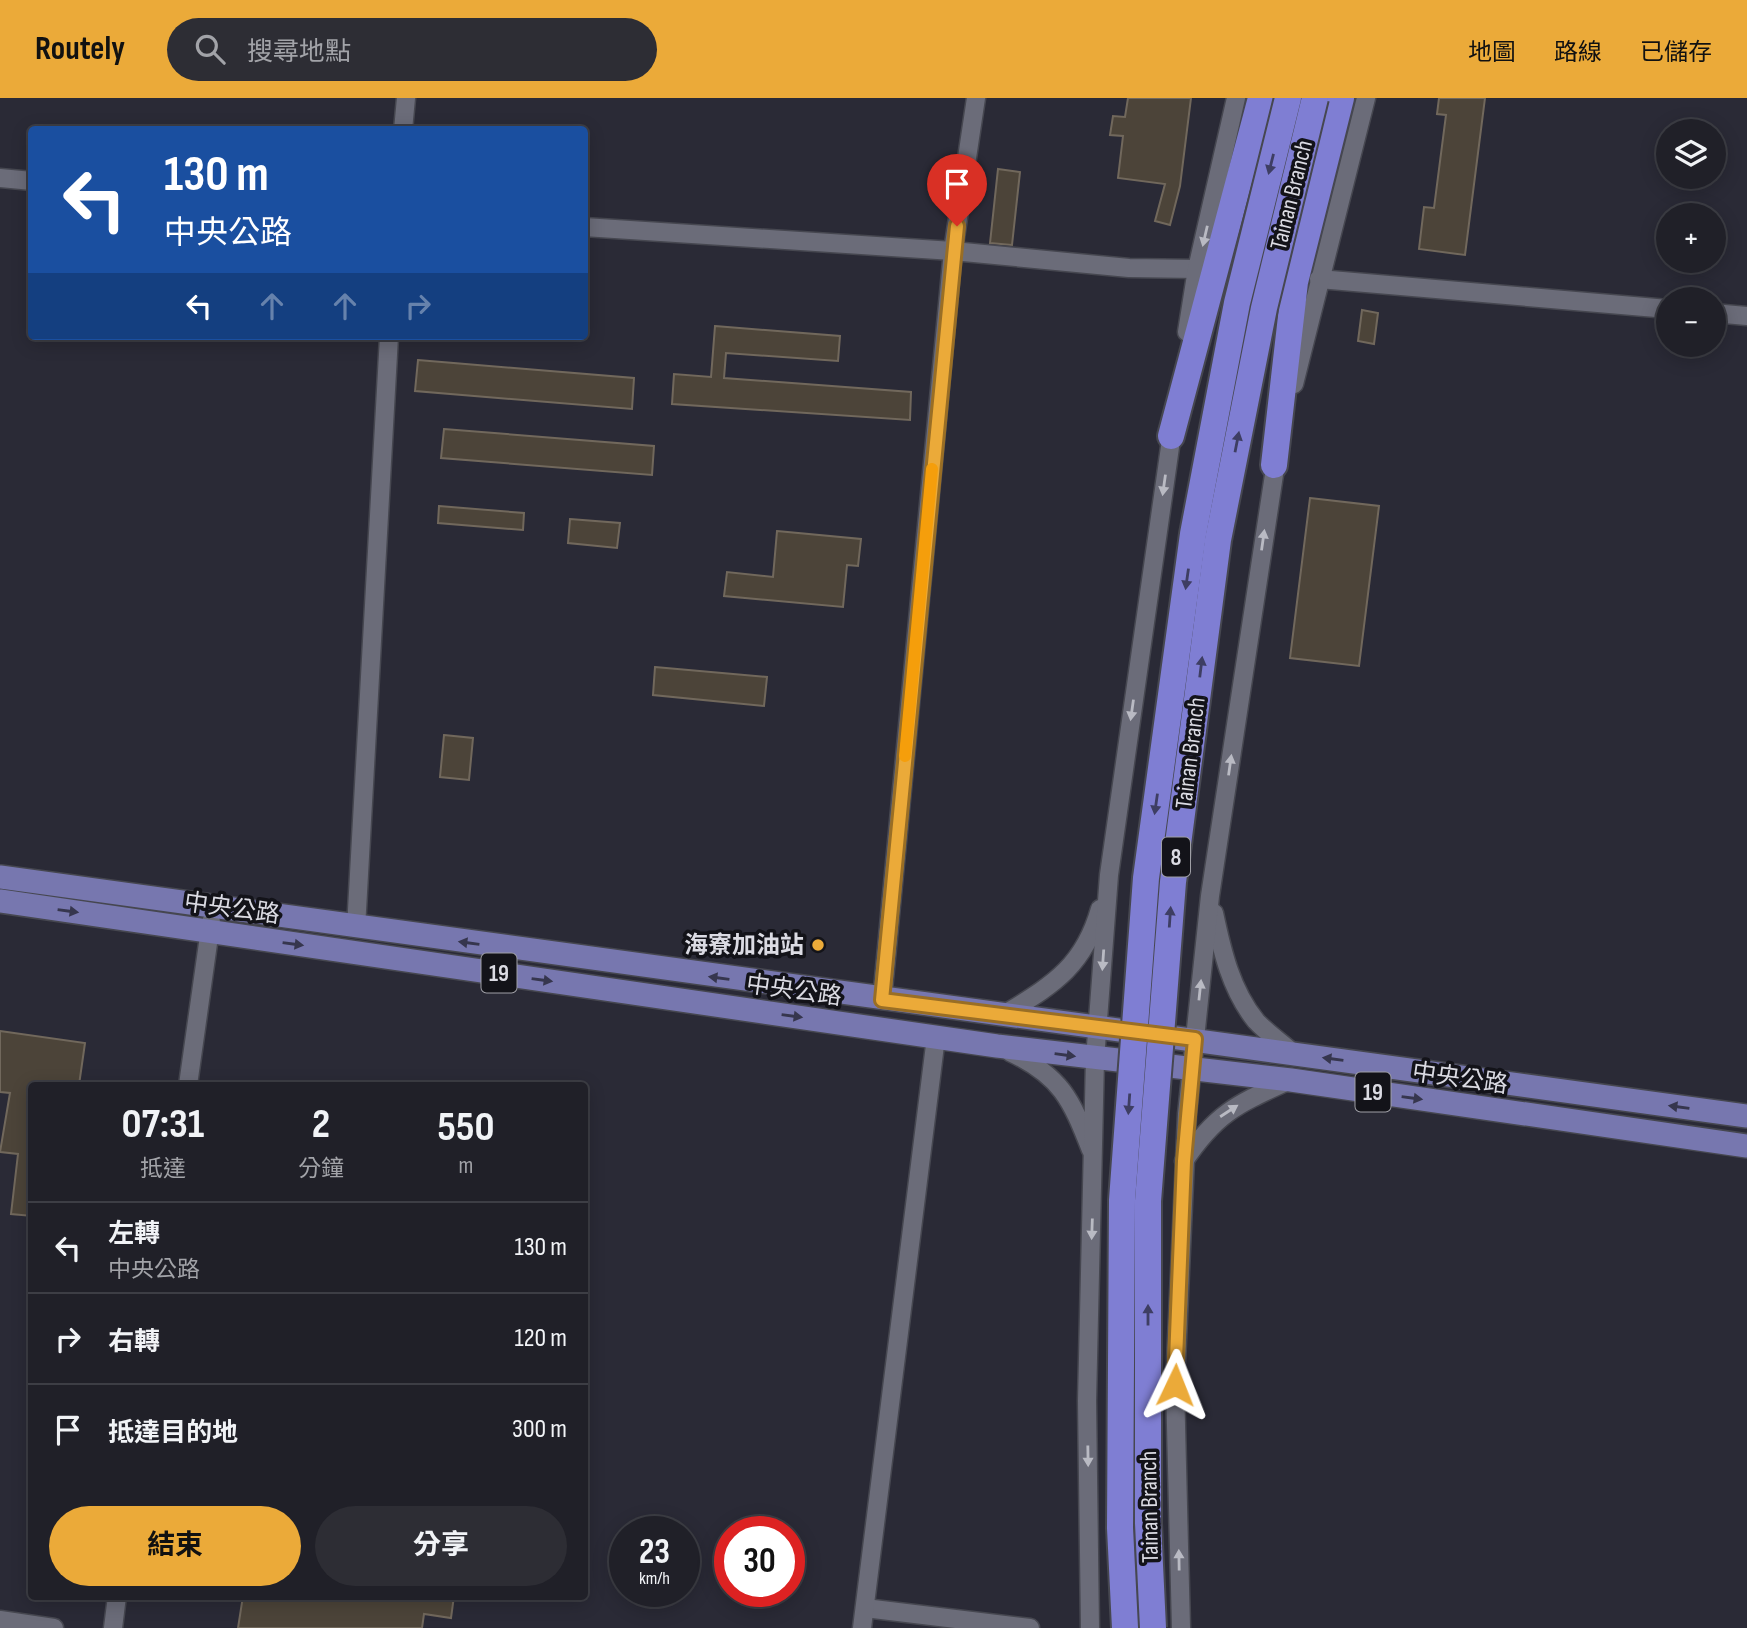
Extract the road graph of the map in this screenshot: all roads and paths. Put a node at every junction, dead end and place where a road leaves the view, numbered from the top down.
1 (406, 98) edge
2 (976, 98) edge
3 (1237, 98) edge
4 (1261, 98) edge
5 (1288, 98) edge
6 (1315, 98) edge
7 (1341, 98) edge
8 (1366, 98) edge
9 (404, 126) edge
10 (0, 178) edge
11 (28, 181) edge
12 (588, 227) edge
13 (953, 251) junction
14 (1197, 269) junction
15 (1319, 279) junction
16 (1656, 308) edge
17 (1726, 314) edge
18 (1747, 316) edge
19 (390, 340) edge
20 (1171, 436) junction
21 (1274, 465) junction
22 (1109, 875) junction
23 (0, 877) edge
24 (1210, 896) junction
25 (0, 901) edge
26 (213, 908) junction
27 (356, 928) junction
28 (209, 932) junction
29 (882, 1000) junction
30 (1002, 1016) junction
31 (1098, 1026) junction
32 (936, 1037) junction
33 (1195, 1039) junction
34 (998, 1046) junction
35 (1294, 1054) junction
36 (1096, 1059) junction
37 (1191, 1070) junction
38 (1291, 1080) junction
39 (188, 1082) edge
40 (1747, 1116) edge
41 (1747, 1146) edge
42 (1094, 1160) junction
43 (1184, 1161) junction
44 (116, 1600) edge
45 (865, 1608) junction
46 (0, 1620) edge
47 (54, 1628) edge
48 (113, 1628) edge
49 (862, 1628) edge
50 (1030, 1628) edge
51 (1090, 1628) edge
52 (1125, 1628) edge
53 (1153, 1628) edge
54 (1181, 1628) edge

1 - 9 street
2 - 13 street
3 -> 14 street
4 - 20 highway
5 -> 52 highway, Tainan Branch / 8, bridge
53 -> 6 highway, Tainan Branch / 8, bridge
7 - 21 highway
8 - 15 street
10 - 11 street
12 - 13 street
13 - 14 street
13 - 29 street
14 - 20 street
15 - 16 street
15 - 21 street
17 - 18 street
19 - 27 street
20 -> 22 street
24 -> 21 street
22 - 30 street
22 -> 31 street
23 - 26 main road, 中央公路 / 19
33 -> 24 street
24 - 35 street
25 -> 28 main road, 中央公路 / 19
26 - 27 main road, 中央公路 / 19
26 - 28 street
29 -> 27 main road, 中央公路 / 19
28 -> 32 main road, 中央公路 / 19
28 - 39 street
29 - 30 main road, 中央公路 / 19
30 - 31 main road, 中央公路 / 19
31 - 33 main road, 中央公路 / 19
31 - 36 street
32 - 34 main road, 中央公路 / 19
32 - 45 street
33 - 35 main road, 中央公路 / 19
33 - 37 street
34 -> 36 main road, 中央公路 / 19
34 - 42 street
40 -> 35 main road, 中央公路 / 19
36 - 37 main road, 中央公路 / 19
36 - 42 street
37 - 38 main road, 中央公路 / 19
37 - 43 street
38 -> 41 main road, 中央公路 / 19
43 -> 38 street
42 -> 51 street
54 -> 43 street
44 - 48 street
45 - 49 street
45 - 50 street
46 - 47 street

